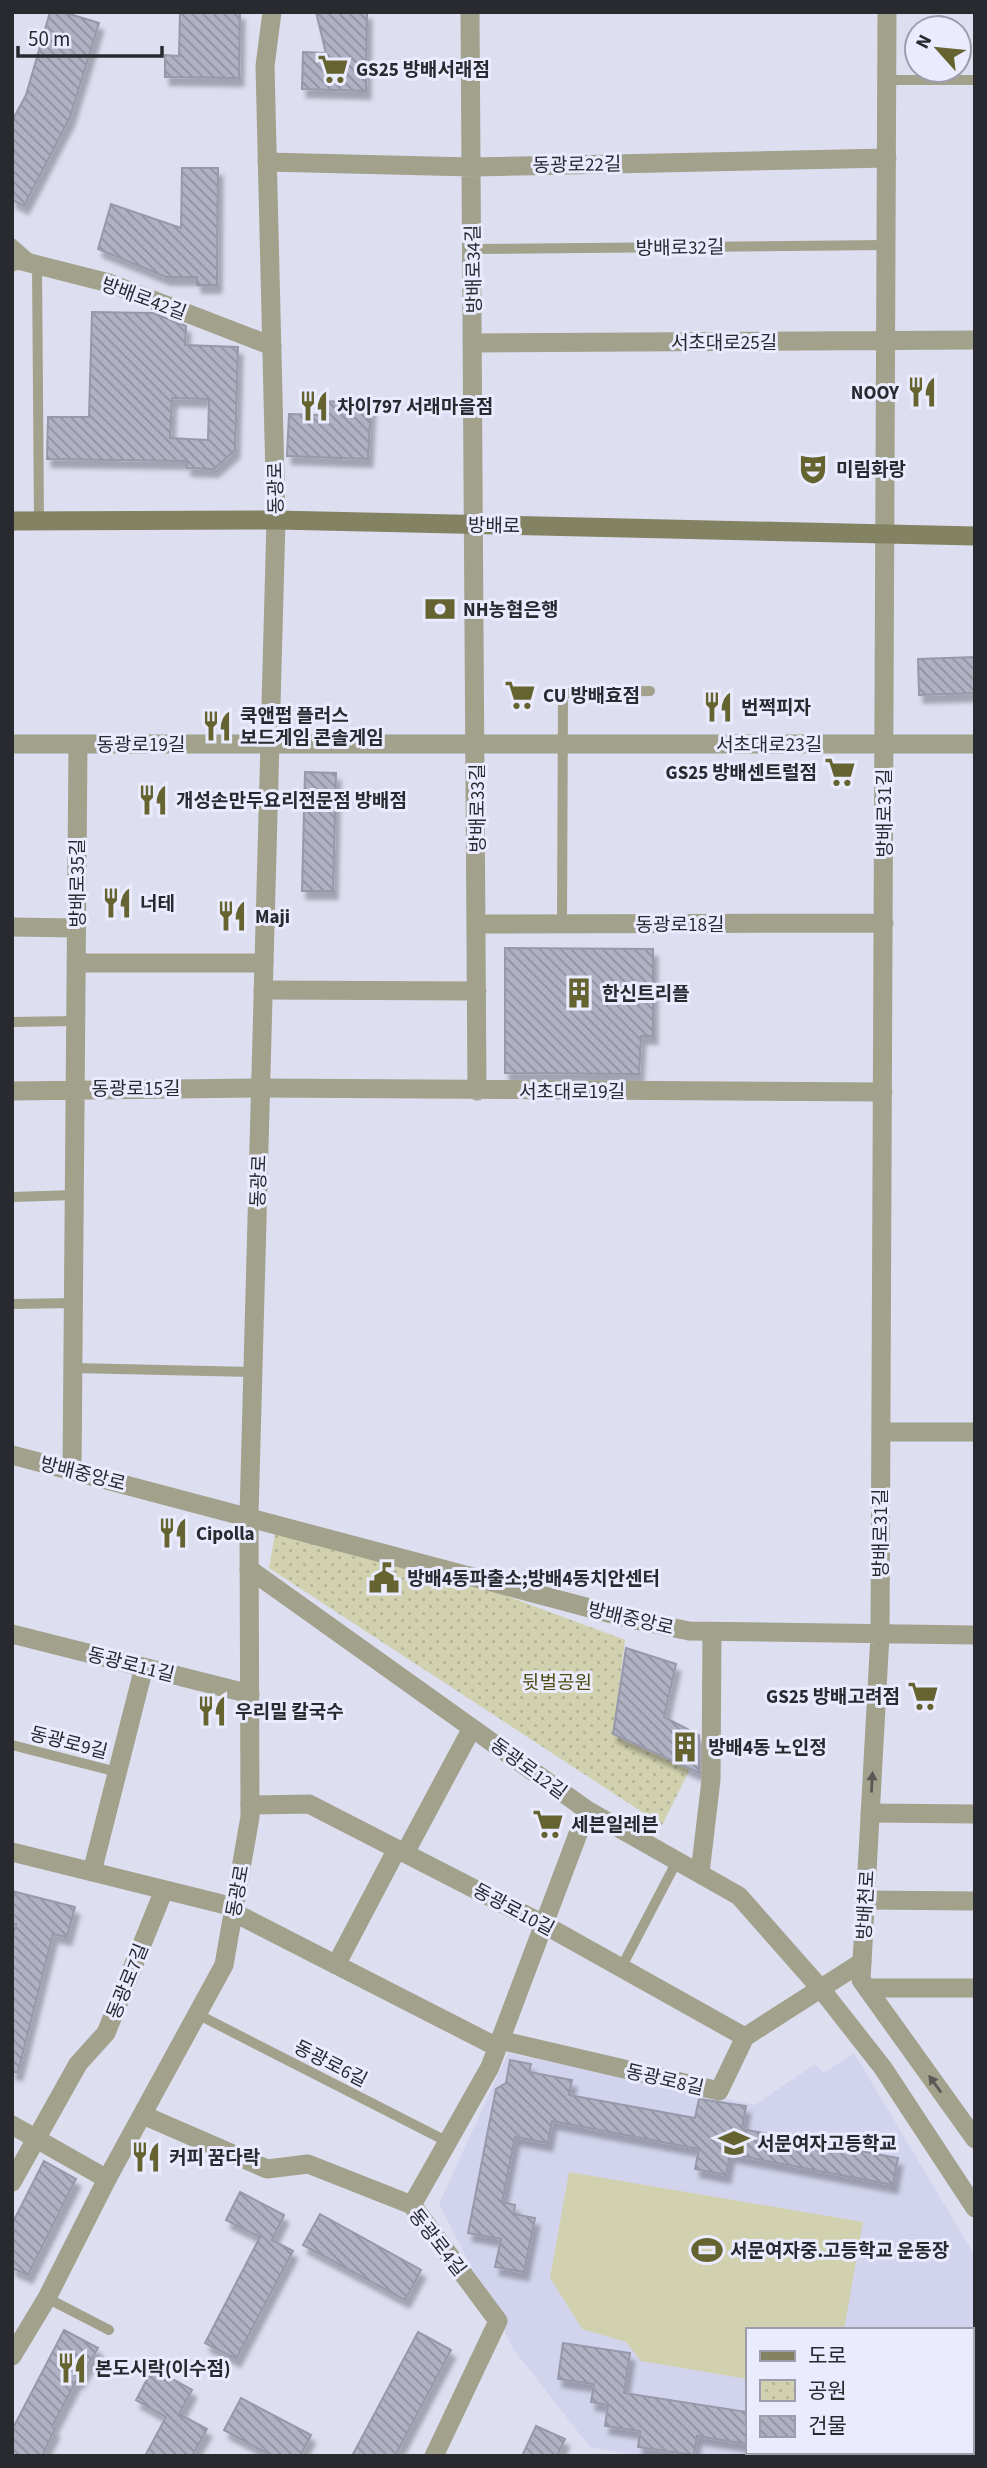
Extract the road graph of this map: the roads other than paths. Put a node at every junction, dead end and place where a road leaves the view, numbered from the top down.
1 (272, 12) edge
2 (470, 12) edge
3 (887, 12) edge
4 (887, 80) junction
5 (975, 80) edge
6 (887, 158) junction
7 (267, 162) junction
8 (472, 166) junction
9 (12, 243) edge
10 (887, 244) junction
11 (473, 249) junction
12 (12, 262) edge
13 (37, 265) junction
14 (975, 340) edge
15 (887, 341) junction
16 (474, 343) junction
17 (272, 346) junction
18 (39, 520) junction
19 (276, 520) junction
20 (12, 521) edge
21 (475, 525) junction
22 (887, 534) junction
23 (975, 536) edge
24 (650, 691) dead end
25 (476, 743) junction
26 (562, 743) junction
27 (12, 744) edge
28 (78, 744) junction
29 (270, 744) junction
30 (885, 744) junction
31 (975, 744) edge
32 (884, 923) junction
33 (477, 924) junction
34 (562, 924) junction
35 (12, 928) edge
36 (76, 929) junction
37 (76, 963) junction
38 (264, 963) junction
39 (263, 990) junction
40 (477, 991) junction
41 (76, 1021) junction
42 (12, 1022) edge
43 (75, 1088) junction
44 (261, 1088) junction
45 (12, 1091) edge
46 (477, 1091) junction
47 (883, 1092) junction
48 (74, 1195) junction
49 (12, 1197) edge
50 (73, 1303) junction
51 (12, 1304) edge
52 (73, 1367) junction
53 (253, 1372) junction
54 (881, 1432) junction
55 (975, 1432) edge
56 (12, 1455) edge
57 (72, 1471) junction
58 (249, 1515) junction
59 (249, 1569) junction
60 (712, 1632) junction
61 (12, 1634) edge
62 (880, 1635) junction
63 (975, 1635) edge
64 (144, 1667) junction
65 (250, 1694) junction
66 (472, 1728) junction
67 (12, 1745) edge
68 (117, 1772) junction
69 (250, 1805) junction
70 (587, 1810) junction
71 (870, 1813) junction
72 (975, 1814) edge
73 (401, 1851) junction
74 (12, 1852) edge
75 (677, 1861) junction
76 (92, 1872) junction
77 (700, 1873) junction
78 (164, 1890) junction
79 (866, 1900) junction
80 (975, 1901) edge
81 (234, 1909) junction
82 (544, 1924) junction
83 (862, 1962) junction
84 (336, 1965) junction
85 (621, 1968) junction
86 (867, 1988) junction
87 (975, 1988) edge
88 (821, 1989) junction
89 (199, 2015) junction
90 (745, 2038) junction
91 (498, 2044) junction
92 (143, 2115) junction
93 (12, 2125) edge
94 (37, 2138) junction
95 (975, 2139) edge
96 (448, 2142) junction
97 (107, 2179) junction
98 (12, 2182) edge
99 (412, 2205) junction
100 (975, 2208) edge
101 (47, 2298) junction
102 (109, 2330) dead end
103 (12, 2356) edge
104 (434, 2456) edge

1 - 7 street, 동광로
2 - 8 street, 방배로34길
3 - 4 street
4 - 5 lane
4 - 6 street
6 - 8 street, 동광로22길
6 - 10 street
7 - 8 street, 동광로22길
7 - 17 street, 동광로
8 - 11 street, 방배로34길
9 - 13 lane
10 - 11 lane, 방배로32길
10 - 15 street
11 - 16 street, 방배로34길
12 - 13 street, 방배로42길
13 - 17 street, 방배로42길
13 - 18 lane
14 - 15 street, 서초대로25길
15 - 16 street, 서초대로25길
15 - 22 street
16 - 21 street, 방배로34길
17 - 19 street, 동광로
18 - 19 main road, 방배로
18 - 20 main road, 방배로
19 - 21 main road, 방배로
19 - 29 street, 동광로
21 - 22 main road, 방배로
21 - 25 street, 방배로33길
22 - 23 main road, 방배로
22 - 30 street, 방배로31길
24 - 26 lane
25 - 26 street, 서초대로23길
25 - 29 street, 서초대로23길
25 - 33 street, 방배로33길
26 - 30 street, 서초대로23길
26 - 34 lane
27 - 28 street, 동광로19길
28 - 29 street, 동광로19길
28 - 36 street, 방배로35길
29 - 38 street, 동광로
30 - 31 street, 서초대로23길
30 - 32 street, 방배로31길
32 - 34 street, 동광로18길
32 - 47 street, 방배로31길
33 - 34 street, 동광로18길
33 - 40 street, 방배로33길
35 - 36 street
36 - 37 street, 방배로35길
37 - 38 street
37 - 41 street, 방배로35길
38 - 39 street, 동광로
39 - 40 street
39 - 44 street, 동광로
40 - 46 street, 방배로33길
41 - 42 lane
41 - 43 street, 방배로35길
43 - 44 street, 동광로15길
43 - 45 street, 동광로15길
43 - 48 street, 방배로35길
44 - 46 street, 서초대로19길
44 - 53 street, 동광로
46 - 47 street, 서초대로19길
47 - 54 street, 방배로31길
48 - 49 lane
48 - 50 street, 방배로35길
50 - 51 lane
50 - 52 street, 방배로35길
52 - 53 lane
52 - 57 street, 방배로35길
53 - 58 street, 동광로
54 - 55 street
54 - 62 street, 방배로31길
56 - 57 street, 방배중앙로
57 - 58 street, 방배중앙로
58 - 59 street, 동광로
58 - 60 street, 방배중앙로
59 - 65 street, 동광로
59 - 66 street, 동광로12길
60 - 62 street, 방배중앙로
60 - 77 street
61 - 64 street, 동광로11길
62 - 63 street, 방배중앙로
71 -> 62 street, 방배천로
64 - 65 street, 동광로11길
64 - 68 street
65 - 69 street, 동광로
66 - 70 street, 동광로12길
66 - 73 street
67 - 68 lane, 동광로9길
68 - 76 street
69 - 73 street, 동광로10길
69 - 81 street, 동광로
70 - 75 street, 동광로12길
70 - 82 street
71 - 72 street
71 - 79 street, 방배천로
73 - 82 street, 동광로10길
73 - 84 street
74 - 76 street
75 - 77 street, 동광로12길
75 - 85 lane
76 - 78 street
77 - 88 street, 동광로12길
78 - 81 street
78 - 94 street, 동광로7길
79 - 80 street
79 - 83 street, 방배천로
81 - 84 street, 동광로8길
81 - 89 street, 동광로
82 - 85 street, 동광로10길
82 - 91 street
83 - 86 street, 방배천로
83 - 88 street
84 - 91 street, 동광로8길
85 - 90 street, 동광로10길
86 - 87 street
95 -> 86 street, 방배천로
88 - 90 street
88 - 100 street, 동광로12길
89 - 92 street, 동광로
89 - 96 lane, 동광로6길
90 - 91 street, 동광로8길
91 - 96 street
92 - 97 street, 동광로
92 - 99 street, 동광로4길
93 - 94 street
94 - 97 street
94 - 98 street, 동광로7길
96 - 99 street
97 - 101 street, 동광로
99 - 104 street, 동광로4길
101 - 102 lane
101 - 103 street, 동광로

